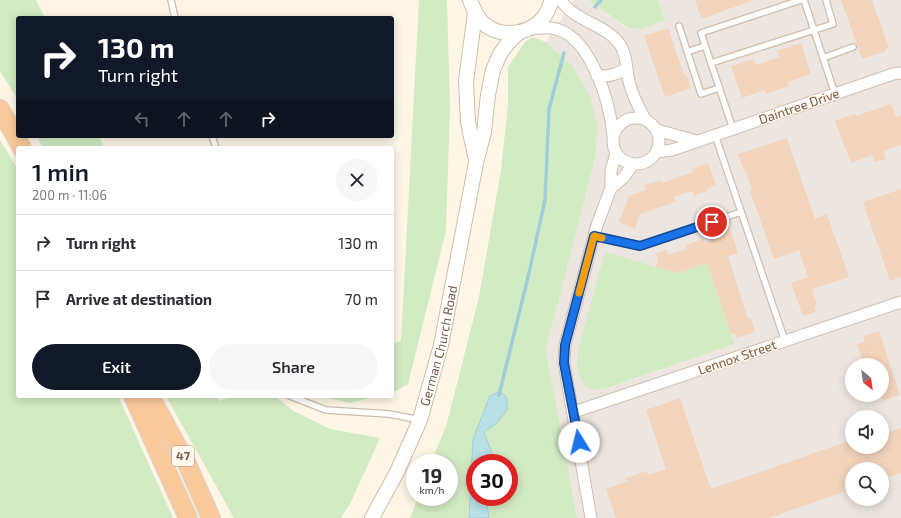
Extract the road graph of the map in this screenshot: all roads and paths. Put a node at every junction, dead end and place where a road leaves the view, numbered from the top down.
1 (171, 0) edge
2 (470, 0) edge
3 (552, 0) edge
4 (561, 0) edge
5 (802, 0) edge
6 (826, 0) edge
7 (475, 13) junction
8 (175, 16) edge
9 (679, 26) dead end
10 (814, 30) junction
11 (524, 31) junction
12 (705, 46) junction
13 (853, 47) dead end
14 (687, 52) junction
15 (823, 58) junction
16 (711, 63) junction
17 (627, 68) junction
18 (901, 73) edge
19 (597, 76) junction
20 (719, 88) junction
21 (835, 94) junction
22 (0, 109) edge
23 (645, 119) junction
24 (733, 129) junction
25 (657, 130) junction
26 (714, 135) junction
27 (16, 137) edge
28 (613, 137) junction
29 (697, 141) junction
30 (656, 152) junction
31 (616, 153) junction
32 (476, 163) junction
33 (633, 164) junction
34 (611, 188) junction
35 (741, 212) junction
36 (594, 236) junction
37 (901, 302) edge
38 (785, 341) junction
39 (134, 398) edge
40 (151, 398) edge
41 (295, 398) edge
42 (302, 398) edge
43 (305, 402) junction
44 (574, 412) junction
45 (420, 420) junction
46 (187, 464) junction
47 (188, 518) edge
48 (211, 518) edge
49 (217, 518) edge
50 (372, 518) edge
51 (591, 518) edge

1 - 8 lane
2 - 7 street
3 - 11 street, German Church Road
4 - 17 street
5 - 10 lane
5 - 12 lane
6 - 10 lane
7 - 11 street
7 - 32 street, German Church Road
9 - 14 lane
10 - 15 lane
10 - 16 lane
11 - 19 street
11 - 32 street, German Church Road
12 - 14 lane
12 - 16 lane
13 - 15 lane
14 - 20 lane
15 - 21 lane
16 - 20 lane
17 - 19 street
17 - 23 street
18 - 21 street, Daintree Drive
19 - 28 street
20 - 24 lane
21 - 24 street, Daintree Drive
22 - 27 highway
23 - 25 street
23 - 28 street
24 - 26 street, Daintree Drive
25 - 29 street
25 - 30 street
26 - 29 street, Daintree Drive
26 - 35 lane
28 - 31 street
29 - 30 street, Daintree Drive
30 - 33 street
31 - 33 street
31 - 34 street
32 - 45 street, German Church Road
33 - 34 street
34 - 36 street
35 - 36 lane
35 - 38 lane
36 - 44 street
37 - 38 street, Lennox Street
38 - 44 street, Lennox Street
39 - 47 highway, 47
40 - 46 highway, 47
41 - 43 lane
42 - 43 lane
43 - 45 lane
44 - 51 street
45 - 50 street, German Church Road
46 - 48 highway, 47
46 - 49 highway

